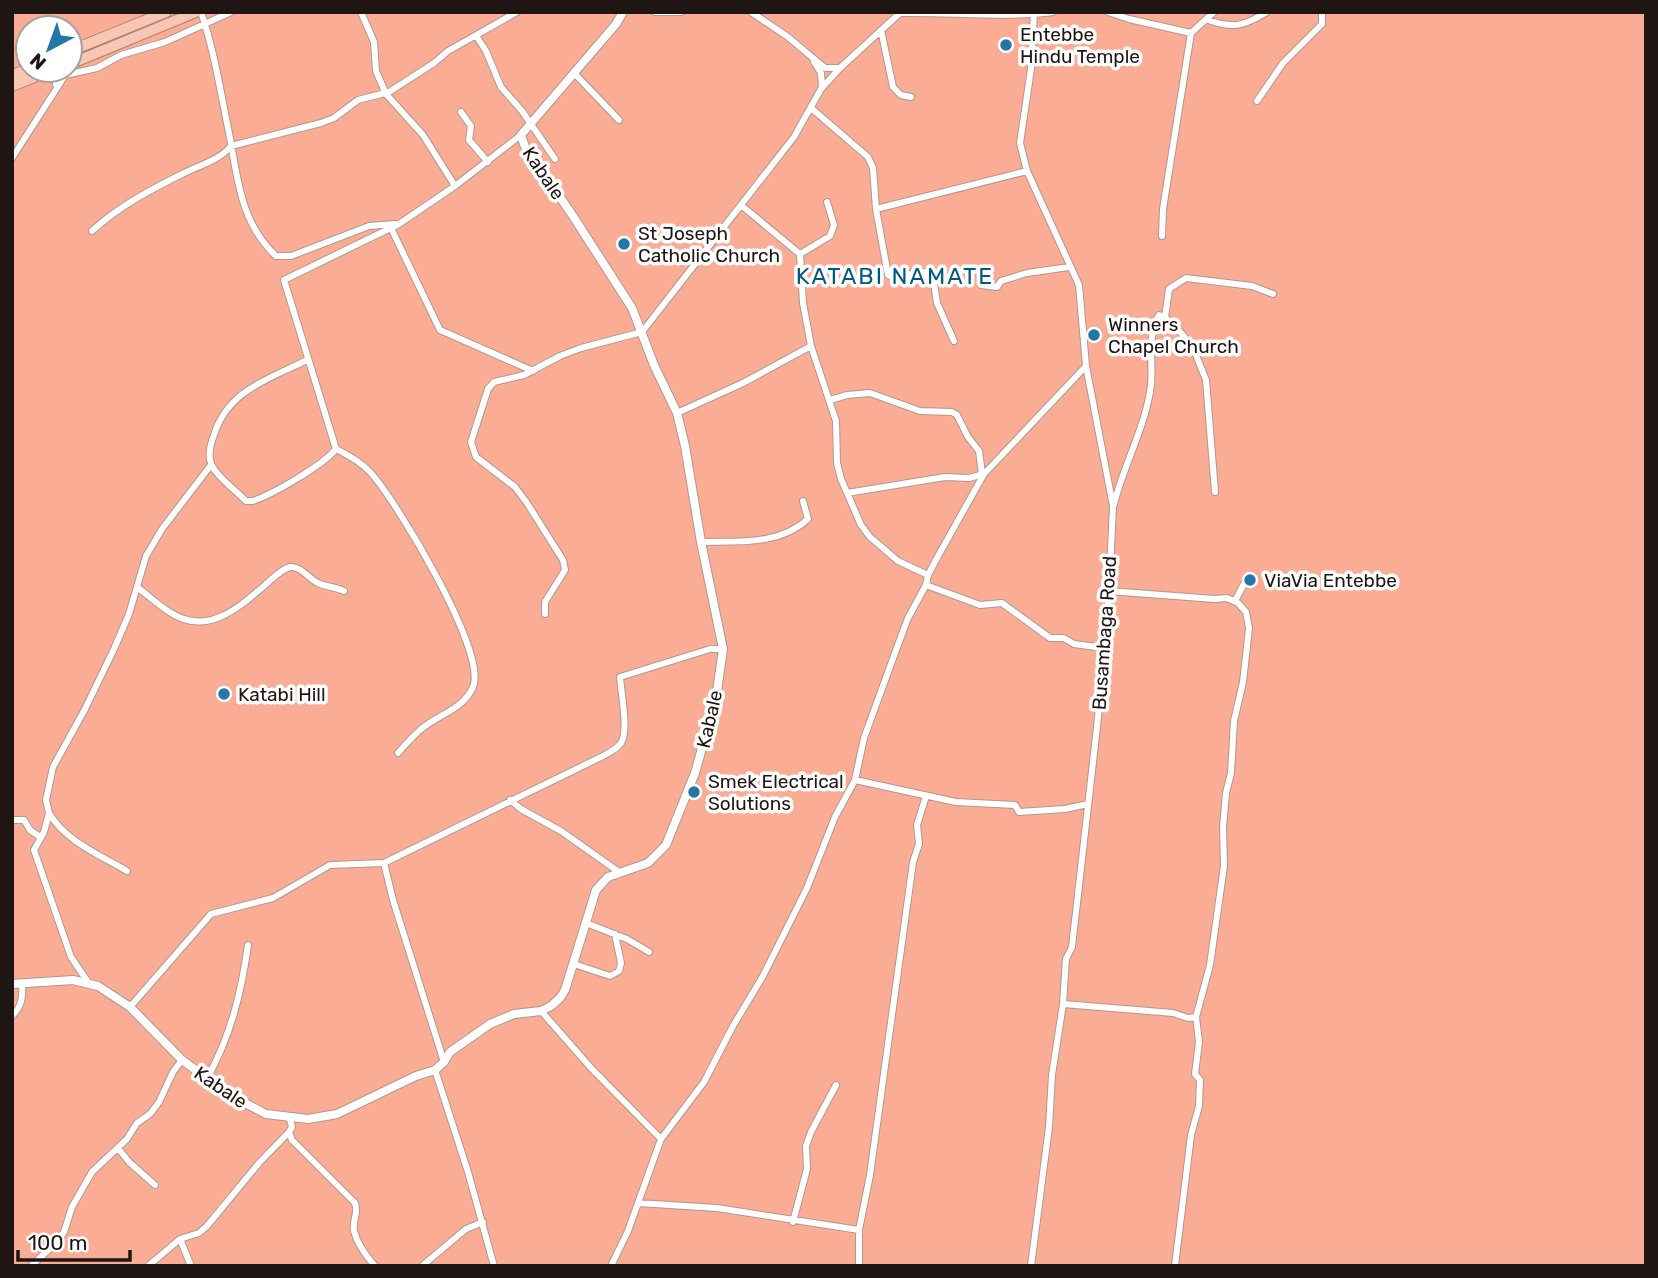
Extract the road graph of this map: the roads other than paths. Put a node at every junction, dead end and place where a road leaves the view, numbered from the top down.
1 (166, 12) edge
2 (198, 12) edge
3 (231, 12) edge
4 (361, 12) edge
5 (517, 12) edge
6 (623, 12) edge
7 (655, 12) edge
8 (681, 12) edge
9 (751, 12) edge
10 (944, 12) edge
11 (1053, 12) edge
12 (1108, 12) edge
13 (1214, 12) edge
14 (1267, 12) edge
15 (1322, 12) edge
16 (901, 13) edge
17 (1034, 13) edge
18 (1208, 20) junction
19 (205, 25) junction
20 (881, 30) junction
21 (1191, 33) junction
22 (477, 37) junction
23 (84, 45) edge
24 (84, 58) edge
25 (810, 58) junction
26 (840, 68) junction
27 (575, 74) junction
28 (56, 84) edge
29 (57, 88) junction
30 (821, 89) junction
31 (386, 94) junction
32 (911, 97) dead end
33 (1256, 101) dead end
34 (811, 108) junction
35 (461, 112) dead end
36 (619, 120) dead end
37 (528, 124) junction
38 (521, 135) junction
39 (231, 146) junction
40 (12, 158) edge
41 (555, 159) dead end
42 (488, 162) junction
43 (1027, 172) junction
44 (455, 186) junction
45 (827, 202) dead end
46 (742, 206) junction
47 (876, 209) junction
48 (399, 224) junction
49 (391, 228) junction
50 (92, 231) dead end
51 (1162, 236) dead end
52 (800, 254) junction
53 (1069, 267) junction
54 (981, 285) dead end
55 (1273, 294) dead end
56 (1165, 317) junction
57 (642, 332) junction
58 (954, 341) dead end
59 (811, 346) junction
60 (307, 360) junction
61 (1086, 366) junction
62 (533, 371) junction
63 (830, 401) junction
64 (677, 413) junction
65 (336, 449) junction
66 (211, 465) junction
67 (983, 474) junction
68 (1215, 492) dead end
69 (847, 493) junction
70 (803, 501) dead end
71 (1113, 506) junction
72 (701, 542) junction
73 (928, 575) junction
74 (1245, 582) dead end
75 (926, 585) junction
76 (138, 588) junction
77 (344, 591) dead end
78 (1109, 591) junction
79 (1236, 601) junction
80 (545, 614) dead end
81 (1104, 648) junction
82 (723, 649) junction
83 (398, 753) dead end
84 (855, 780) junction
85 (926, 796) junction
86 (510, 800) junction
87 (1088, 804) junction
88 (49, 813) junction
89 (12, 820) edge
90 (40, 837) junction
91 (384, 863) junction
92 (127, 871) dead end
93 (619, 872) junction
94 (586, 923) junction
95 (615, 934) junction
96 (248, 945) dead end
97 (649, 952) dead end
98 (574, 964) junction
99 (88, 982) junction
100 (17, 984) edge
101 (1063, 1004) junction
102 (130, 1007) junction
103 (541, 1011) junction
104 (12, 1016) edge
105 (1196, 1017) junction
106 (182, 1060) junction
107 (444, 1062) junction
108 (435, 1070) junction
109 (208, 1077) junction
110 (836, 1085) dead end
111 (289, 1116) junction
112 (289, 1132) junction
113 (661, 1139) junction
114 (118, 1148) junction
115 (155, 1185) dead end
116 (638, 1203) junction
117 (482, 1222) junction
118 (793, 1222) junction
119 (859, 1230) junction
120 (180, 1239) junction
121 (32, 1266) edge
122 (148, 1266) edge
123 (191, 1266) edge
124 (375, 1266) edge
125 (422, 1266) edge
126 (494, 1266) edge
127 (611, 1266) edge
128 (859, 1266) edge
129 (1031, 1266) edge
130 (1175, 1266) edge

1 - 23 highway
2 - 19 street
2 - 24 highway
3 - 19 street
4 - 31 street
5 - 22 street
6 - 27 street, Kabale
7 - 8 street
9 - 25 street
10 - 16 street
10 - 17 street
11 - 17 street
12 - 21 street
13 - 18 street
14 - 18 street
15 - 33 street
16 - 20 street
17 - 43 street, Busambaga Road
18 - 21 street
19 - 29 street
19 - 39 street
20 - 26 street
20 - 32 street
21 - 51 street
22 - 31 street
22 - 37 street
25 - 26 street
25 - 30 street
26 - 30 street
27 - 36 street
27 - 37 street, Kabale
28 - 29 street
29 - 40 street
30 - 34 street
31 - 39 street
31 - 44 street
34 - 46 street
34 - 47 street
35 - 42 street
37 - 38 street, Kabale
37 - 41 street
38 - 42 street
38 - 57 street, Kabale
39 - 48 street
39 - 50 street
42 - 44 street
43 - 47 street
43 - 53 street, Busambaga Road
44 - 48 street
45 - 52 street
46 - 52 street
46 - 57 street
47 - 58 street
48 - 49 street
49 - 60 street
49 - 62 street
52 - 59 street
53 - 54 street
53 - 61 street, Busambaga Road
55 - 56 street
56 - 68 street
56 - 71 street
57 - 62 street
57 - 64 street, Kabale
59 - 63 street
59 - 64 street
60 - 65 street
60 - 66 street
61 - 67 street
61 - 71 street, Busambaga Road
62 - 80 street
63 - 67 street
63 - 69 street
64 - 72 street, Kabale
65 - 66 street
65 - 83 street
66 - 76 street
67 - 69 street
67 - 73 street
69 - 73 street
70 - 72 street
71 - 78 street, Busambaga Road
72 - 82 street, Kabale
73 - 75 street
74 - 79 street
75 - 81 street
75 - 84 street
76 - 77 street
76 - 88 street
78 - 79 street
78 - 81 street, Busambaga Road
79 - 105 street
81 - 87 street, Busambaga Road
82 - 86 street
82 - 93 street, Kabale
84 - 85 street
84 - 113 street
85 - 87 street
85 - 119 street
86 - 91 street
86 - 93 street
87 - 101 street, Busambaga Road
88 - 90 street
88 - 92 street
89 - 90 street
90 - 99 street
91 - 102 street
91 - 107 street
93 - 94 street, Kabale
94 - 95 street
94 - 98 street, Kabale
95 - 97 street
95 - 98 street
96 - 109 street
98 - 103 street, Kabale
99 - 100 street
99 - 102 street, Kabale
100 - 104 street
101 - 105 street
101 - 129 street, Busambaga Road
102 - 106 street, Kabale
103 - 107 street, Kabale
103 - 113 street
105 - 130 street
106 - 109 street, Kabale
106 - 114 street
107 - 108 street, Kabale
108 - 111 street, Kabale
108 - 117 street
109 - 111 street, Kabale
110 - 118 street
111 - 112 street
112 - 120 street
112 - 124 street
113 - 116 street
114 - 115 street
114 - 121 street
116 - 118 street
116 - 127 street
117 - 125 street
117 - 126 street
118 - 119 street
119 - 128 street
120 - 122 street
120 - 123 street

